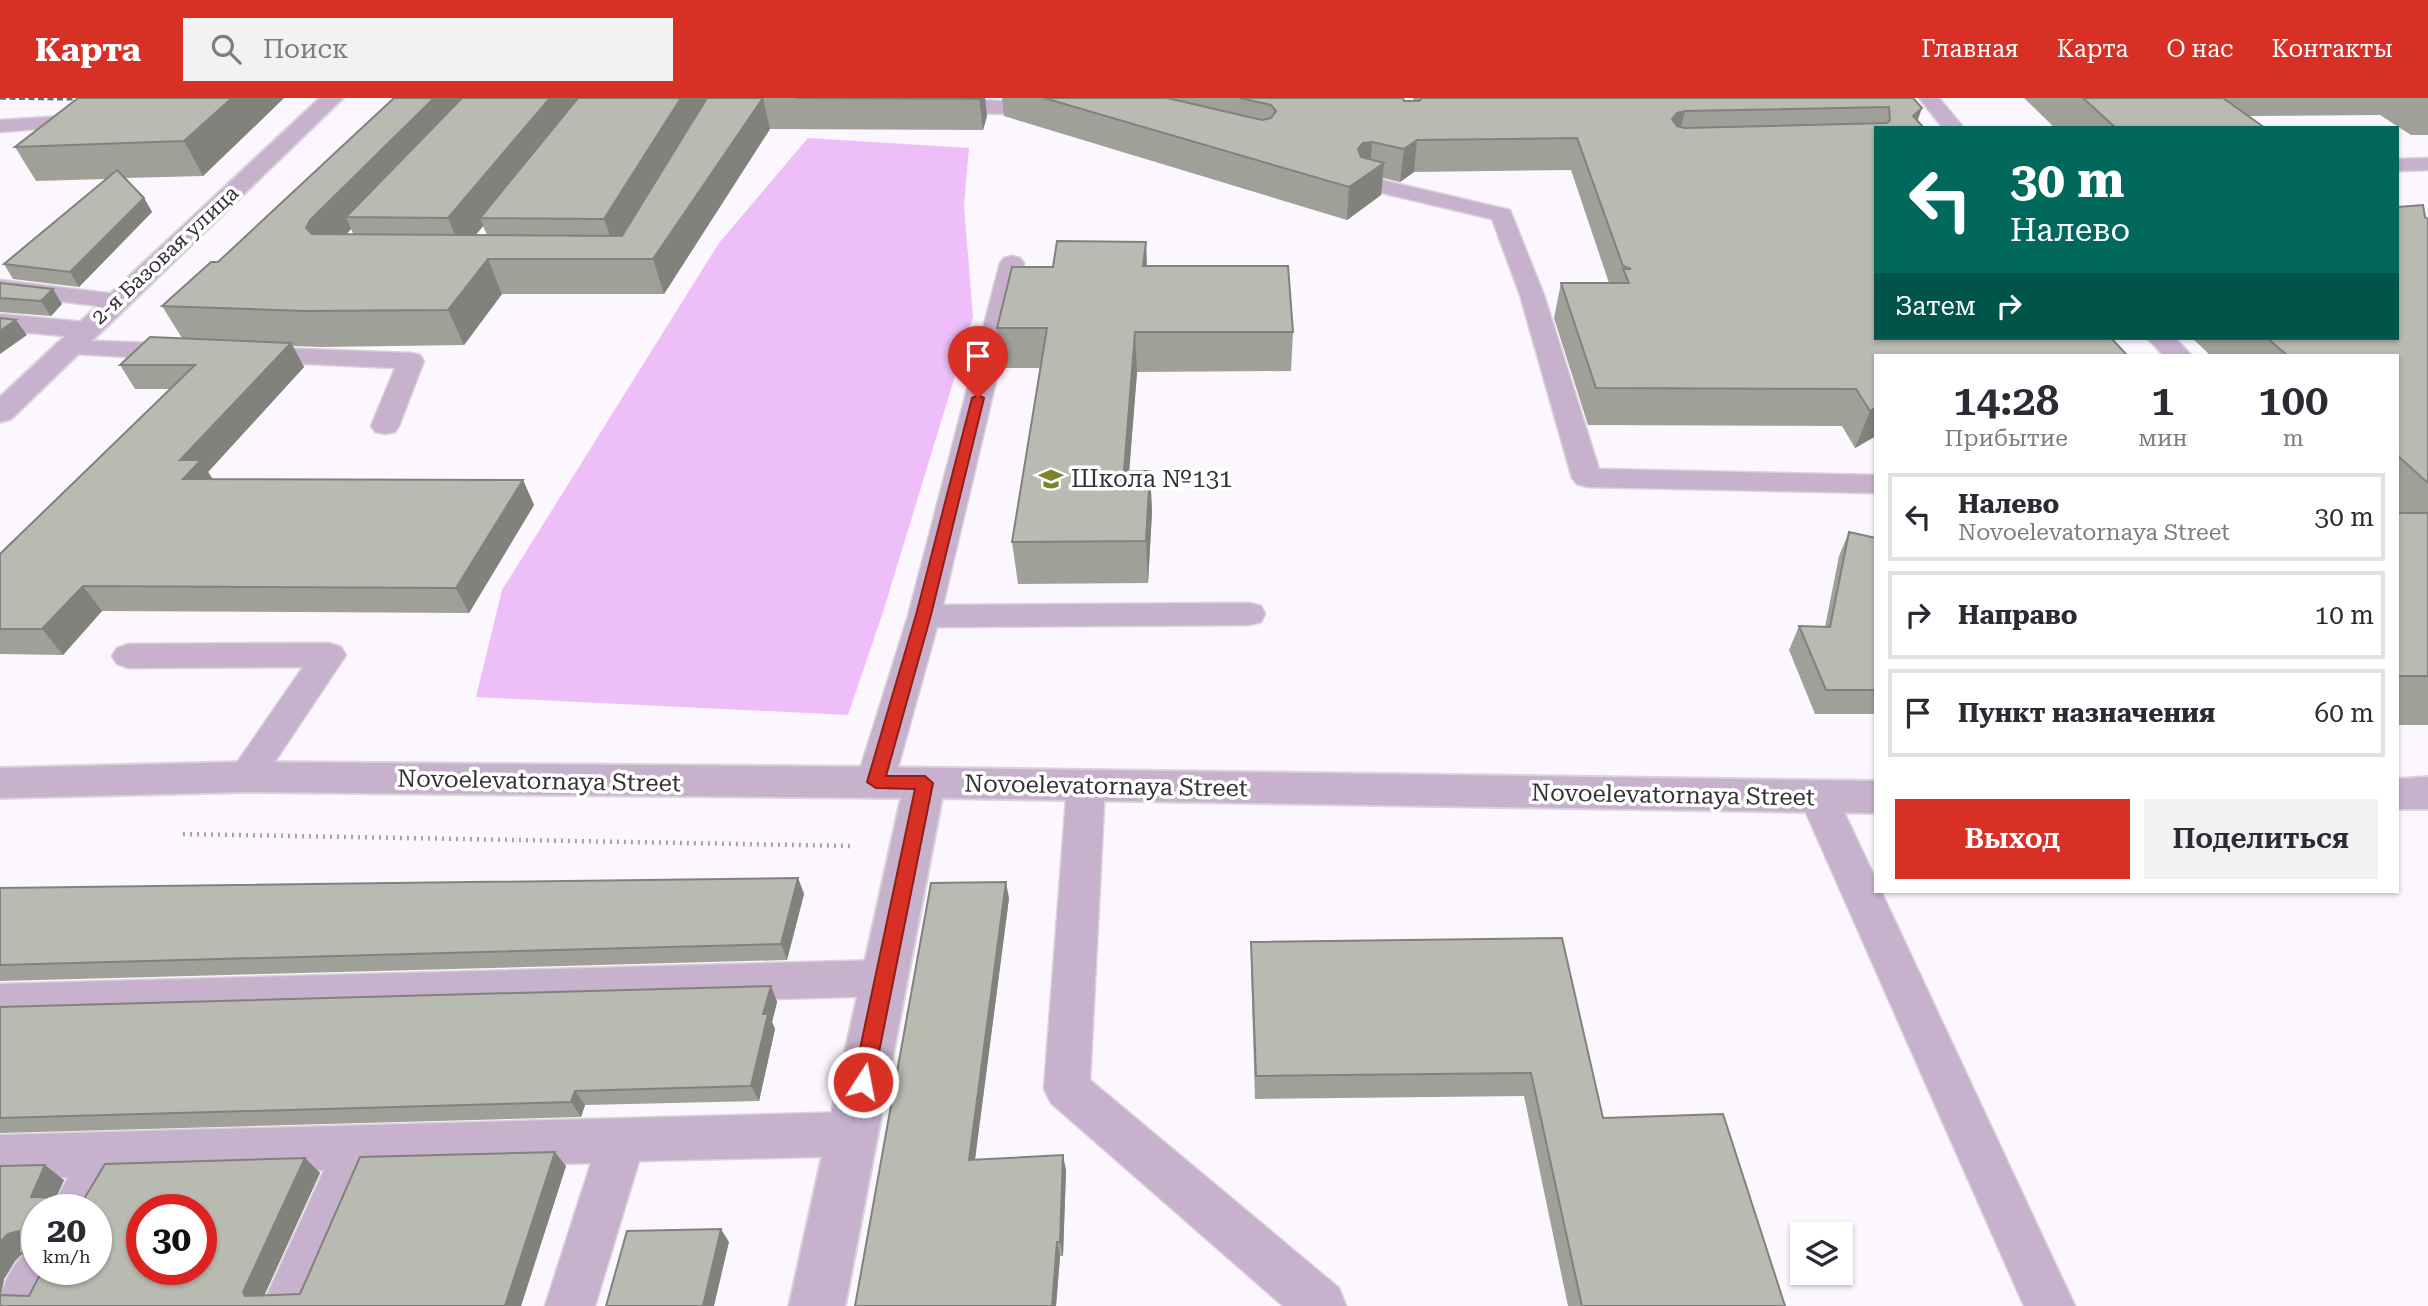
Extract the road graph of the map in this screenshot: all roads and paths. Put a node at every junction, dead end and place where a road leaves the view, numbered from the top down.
1 (332, 98) edge
2 (942, 98) edge
3 (1929, 98) edge
4 (1073, 110) edge
5 (81, 121) edge
6 (0, 126) edge
7 (1952, 126) edge
8 (2428, 164) edge
9 (2399, 165) edge
10 (1368, 183) edge
11 (1012, 262) dead end
12 (0, 287) edge
13 (115, 301) junction
14 (0, 322) edge
15 (85, 330) junction
16 (2162, 340) edge
17 (66, 348) junction
18 (2177, 354) edge
19 (0, 413) edge
20 (385, 426) dead end
21 (1874, 484) edge
22 (1249, 614) dead end
23 (924, 615) junction
24 (129, 656) dead end
25 (245, 777) junction
26 (876, 782) junction
27 (0, 783) edge
28 (925, 783) junction
29 (1086, 786) junction
30 (2399, 793) edge
31 (2428, 793) edge
32 (1874, 796) edge
33 (1818, 797) junction
34 (179, 834) dead end
35 (910, 847) junction
36 (884, 978) junction
37 (0, 1002) edge
38 (853, 1134) junction
39 (622, 1140) junction
40 (358, 1147) junction
41 (108, 1154) junction
42 (0, 1157) edge
43 (85, 1194) edge
44 (33, 1285) edge
45 (21, 1306) edge
46 (287, 1306) edge
47 (570, 1306) edge
48 (817, 1306) edge
49 (1321, 1306) edge
50 (2050, 1306) edge

1 - 13 street, 2-я Базовая улица
2 - 4 lane
3 - 7 lane
5 - 6 lane
8 - 9 lane
10 - 21 lane
11 - 23 lane
12 - 13 lane
13 - 15 street, 2-я Базовая улица
14 - 15 lane
15 - 17 street, 2-я Базовая улица
16 - 18 lane
17 - 19 street, 2-я Базовая улица
17 - 20 lane
22 - 23 lane
23 - 26 lane
24 - 25 lane
25 - 26 street, Novoelevatornaya Street
25 - 27 street, Novoelevatornaya Street
26 - 28 street, Novoelevatornaya Street
28 - 29 street, Novoelevatornaya Street
28 - 35 street
29 - 33 street, Novoelevatornaya Street
29 - 49 lane
30 - 31 street
32 - 33 street, Novoelevatornaya Street
33 - 50 lane
34 - 35 path
35 - 36 street
36 - 37 lane
36 - 38 street
38 - 39 lane
38 - 48 street
39 - 40 lane
39 - 47 lane
40 - 41 lane
40 - 46 lane
41 - 42 lane
41 - 43 lane
44 - 45 lane

